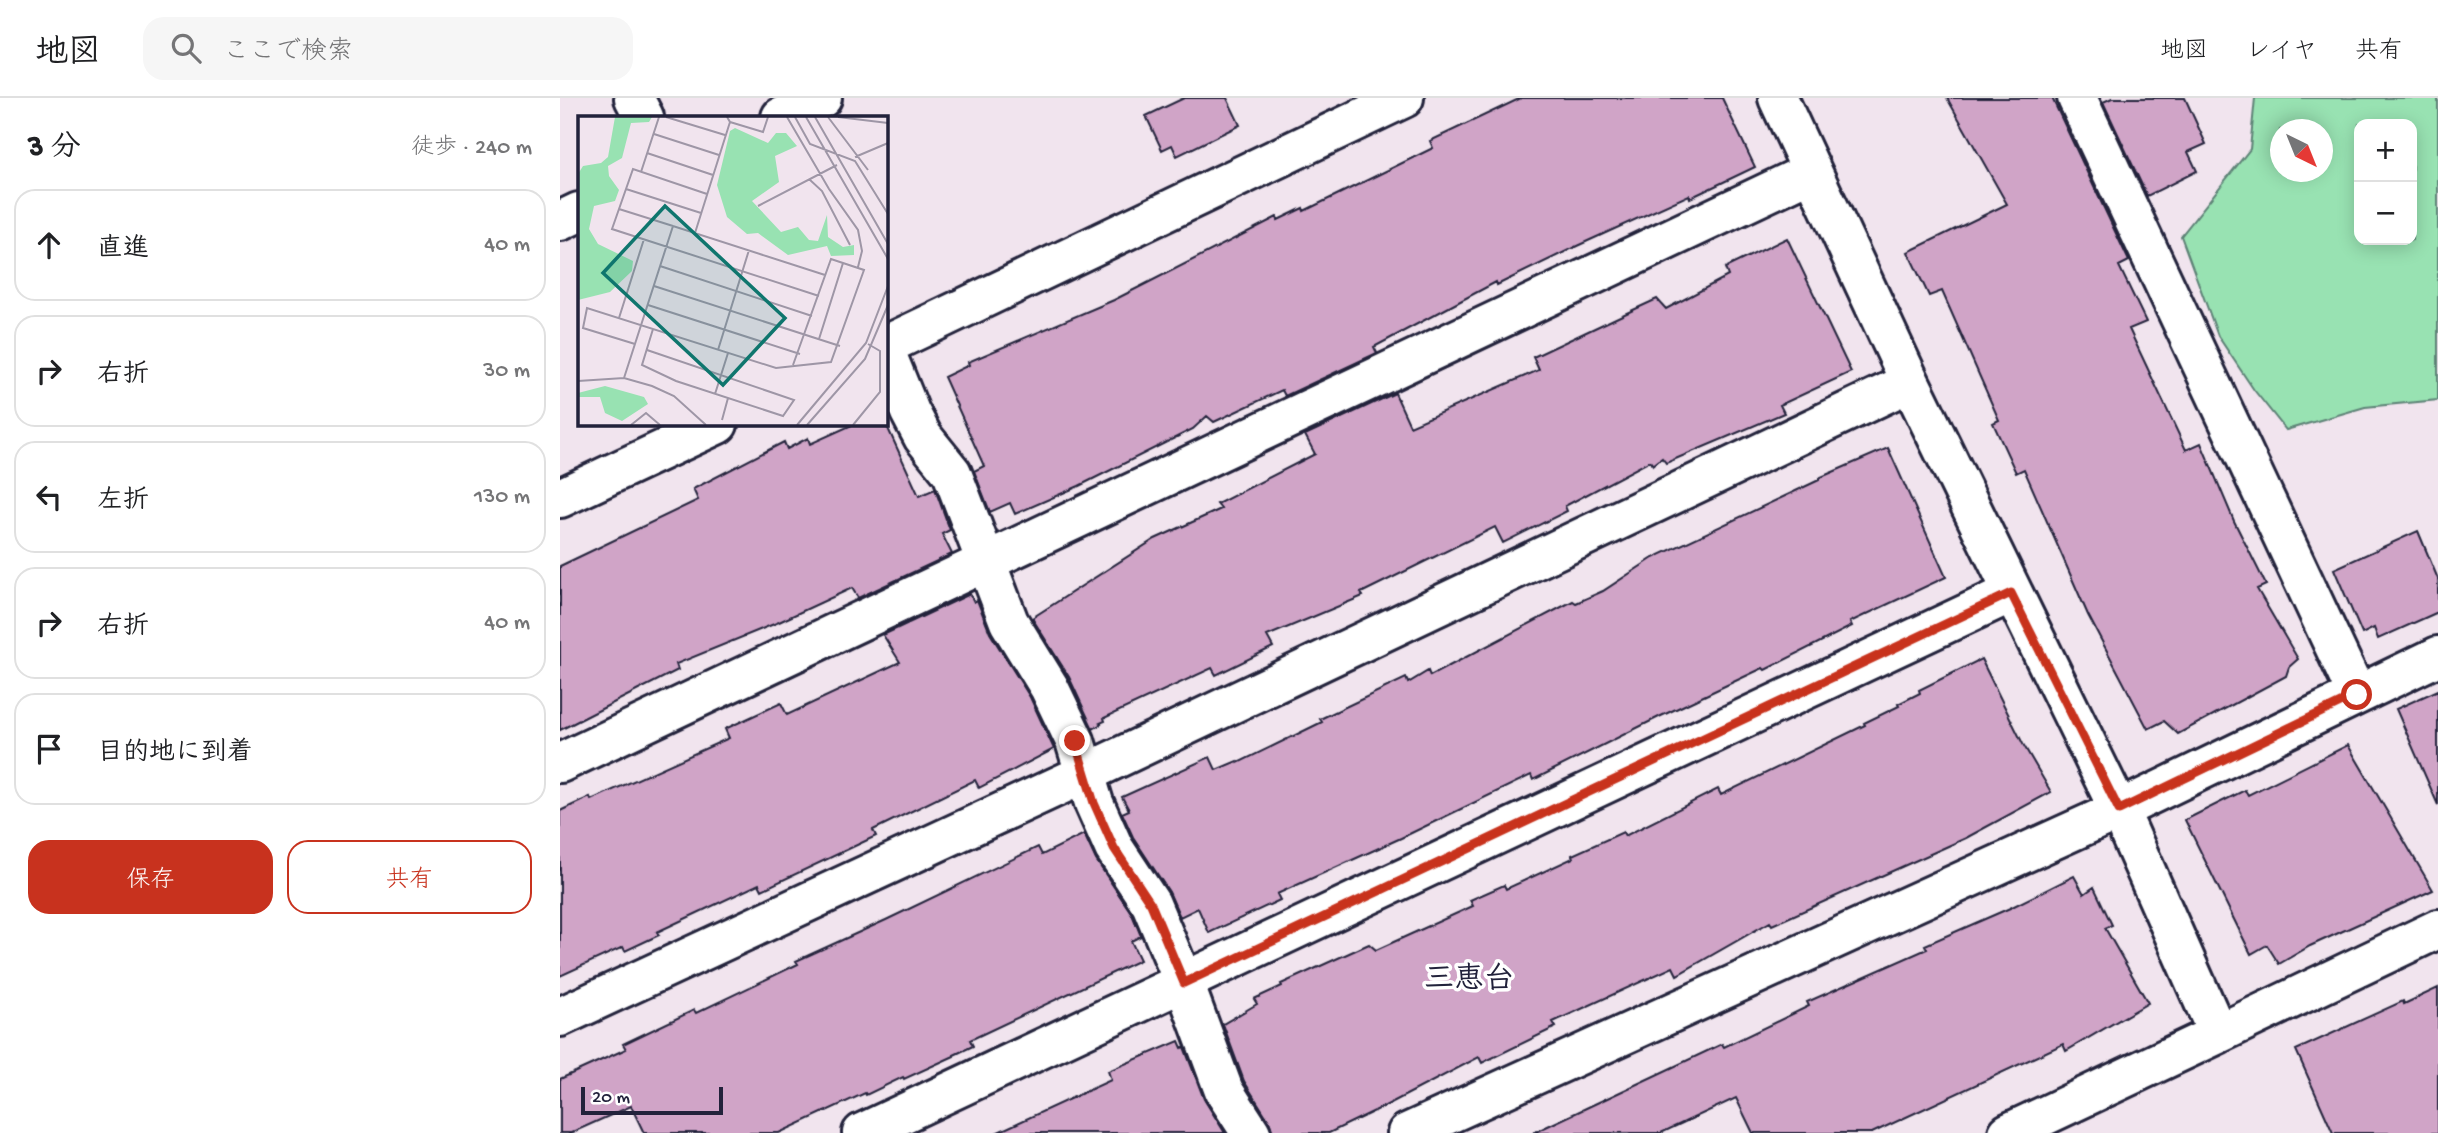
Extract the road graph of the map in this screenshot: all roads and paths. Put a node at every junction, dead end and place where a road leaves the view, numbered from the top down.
1 (634, 98) edge
2 (822, 98) edge
3 (1404, 98) edge
4 (1778, 98) edge
5 (2077, 98) edge
6 (643, 116) edge
7 (783, 116) edge
8 (1811, 172) junction
9 (578, 212) edge
10 (560, 221) edge
11 (887, 345) edge
12 (887, 355) edge
13 (1910, 382) junction
14 (716, 425) edge
15 (560, 498) edge
16 (987, 562) junction
17 (2011, 593) junction
18 (2438, 656) edge
19 (2357, 695) junction
20 (560, 764) edge
21 (1084, 774) junction
22 (2119, 810) junction
23 (2438, 929) edge
24 (1184, 983) junction
25 (560, 1017) edge
26 (2218, 1034) junction
27 (862, 1133) edge
28 (1251, 1133) edge
29 (1407, 1133) edge
30 (2008, 1133) edge

1 - 6 street
2 - 7 street
3 - 11 street
4 - 8 street
5 - 19 street
8 - 13 street
8 - 16 street
9 - 10 street
12 - 16 street
13 - 17 street
13 - 21 street
14 - 15 street
16 - 20 street
16 - 21 street
17 - 22 street
17 - 24 street
18 - 19 street
19 - 22 street
21 - 24 street
21 - 25 street
22 - 26 street
22 - 29 street
23 - 26 street
24 - 27 street
24 - 28 street
26 - 30 street

